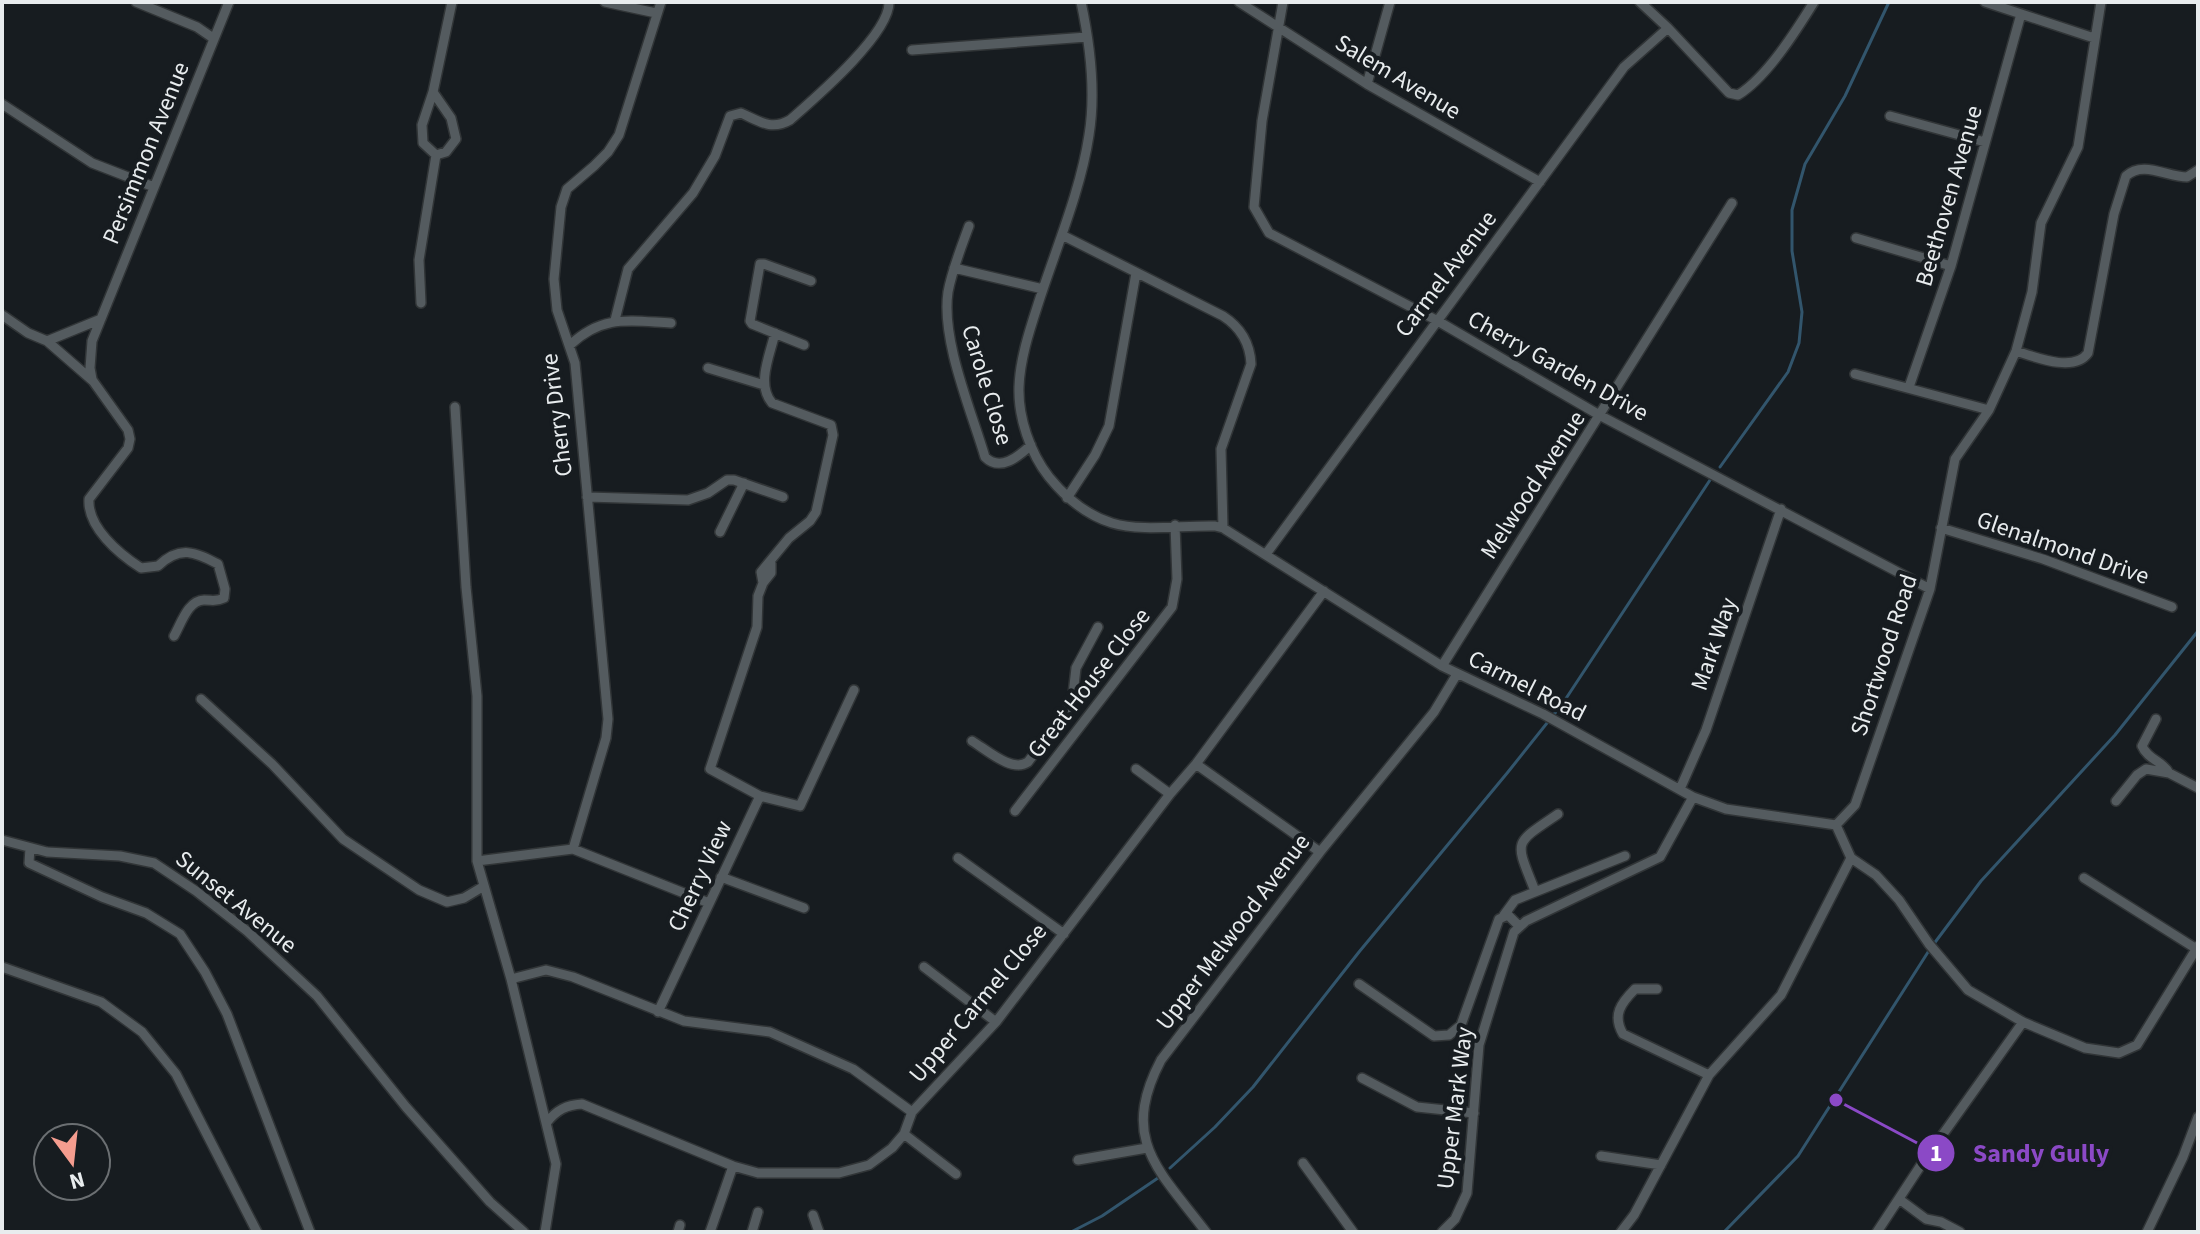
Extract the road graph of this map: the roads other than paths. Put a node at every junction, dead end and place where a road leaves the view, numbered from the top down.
1 (136, 2) edge
2 (229, 2) edge
3 (452, 2) edge
4 (605, 2) edge
5 (661, 2) edge
6 (889, 2) edge
7 (1081, 2) edge
8 (1239, 2) edge
9 (1283, 2) edge
10 (1390, 2) edge
11 (1640, 2) edge
12 (1814, 2) edge
13 (1985, 2) edge
14 (2101, 2) edge
15 (656, 13) junction
16 (2021, 14) junction
17 (1278, 25) junction
18 (1668, 28) junction
19 (1087, 37) junction
20 (213, 38) junction
21 (2094, 38) junction
22 (912, 50) dead end
23 (1367, 84) junction
24 (433, 92) junction
25 (2, 104) edge
26 (1890, 116) dead end
27 (1985, 142) junction
28 (436, 155) junction
29 (2198, 170) edge
30 (1540, 182) junction
31 (154, 187) junction
32 (1732, 203) dead end
33 (969, 226) dead end
34 (1062, 235) junction
35 (1856, 238) dead end
36 (1951, 266) junction
37 (954, 268) junction
38 (1136, 273) junction
39 (811, 281) dead end
40 (1043, 289) junction
41 (421, 303) dead end
42 (2, 315) edge
43 (101, 319) junction
44 (615, 320) junction
45 (1436, 320) junction
46 (671, 323) dead end
47 (775, 333) junction
48 (47, 341) junction
49 (570, 345) junction
50 (804, 345) dead end
51 (2016, 351) junction
52 (708, 368) dead end
53 (1855, 374) dead end
54 (93, 381) junction
55 (764, 385) junction
56 (1909, 387) junction
57 (455, 407) dead end
58 (1989, 410) junction
59 (1601, 416) junction
60 (1031, 445) junction
61 (744, 483) junction
62 (587, 497) junction
63 (783, 497) dead end
64 (1067, 498) junction
65 (1781, 509) junction
66 (1175, 525) junction
67 (1223, 528) junction
68 (1941, 528) junction
69 (720, 532) dead end
70 (1266, 554) junction
71 (1930, 589) junction
72 (1324, 591) junction
73 (2172, 607) dead end
74 (1098, 627) dead end
75 (174, 636) dead end
76 (1442, 666) junction
77 (1457, 674) junction
78 (854, 690) dead end
79 (201, 699) dead end
80 (2156, 719) dead end
81 (1047, 738) junction
82 (972, 741) dead end
83 (1063, 749) junction
84 (1196, 764) junction
85 (1136, 769) dead end
86 (2169, 773) junction
87 (2198, 788) edge
88 (1680, 789) junction
89 (1170, 794) junction
90 (760, 796) junction
91 (1693, 797) junction
92 (2116, 801) dead end
93 (1015, 811) dead end
94 (1558, 814) dead end
95 (1836, 825) junction
96 (2, 840) edge
97 (30, 848) junction
98 (573, 849) junction
99 (1320, 852) junction
100 (1625, 856) dead end
101 (958, 858) dead end
102 (1851, 858) junction
103 (477, 861) junction
104 (721, 877) junction
105 (2084, 878) dead end
106 (484, 886) junction
107 (1535, 891) junction
108 (709, 903) junction
109 (804, 908) dead end
110 (1504, 915) junction
111 (1519, 926) junction
112 (1064, 934) junction
113 (2197, 947) edge
114 (2, 967) edge
115 (924, 967) dead end
116 (511, 979) junction
117 (1359, 984) dead end
118 (1657, 989) dead end
119 (658, 1012) junction
120 (996, 1022) junction
121 (2023, 1022) junction
122 (1709, 1075) junction
123 (1362, 1078) dead end
124 (912, 1112) junction
125 (1474, 1113) junction
126 (2198, 1117) edge
127 (547, 1122) junction
128 (904, 1134) junction
129 (1147, 1148) junction
130 (1601, 1156) dead end
131 (1078, 1160) dead end
132 (1303, 1163) dead end
133 (1661, 1165) junction
134 (733, 1166) junction
135 (956, 1174) dead end
136 (1899, 1199) junction
137 (758, 1212) dead end
138 (813, 1215) dead end
139 (257, 1232) edge
140 (310, 1232) edge
141 (524, 1232) edge
142 (545, 1232) edge
143 (710, 1232) edge
144 (752, 1232) edge
145 (819, 1232) edge
146 (1206, 1232) edge
147 (1353, 1232) edge
148 (1442, 1232) edge
149 (1621, 1232) edge
150 (1877, 1232) edge
151 (1960, 1232) edge
152 (2147, 1232) edge

1 - 20 street
2 - 20 street, Persimmon Avenue
3 - 24 street
4 - 15 street
5 - 15 street, Cherry Drive
6 - 44 street
7 - 19 street
8 - 17 street, Salem Avenue
9 - 17 street, Cherry Garden Drive
10 - 23 street
11 - 18 street
12 - 18 street
13 - 16 street
14 - 21 street, Shortwood Road
15 - 49 street, Cherry Drive
16 - 21 street
16 - 27 street, Beethoven Avenue
17 - 23 street, Salem Avenue
17 - 45 street, Cherry Garden Drive
18 - 30 street, Carmel Avenue
19 - 22 street
19 - 34 street
20 - 31 street, Persimmon Avenue
21 - 51 street, Shortwood Road
23 - 30 street, Salem Avenue
24 - 28 street
24 - 28 street
25 - 31 street
26 - 27 street
27 - 36 street, Beethoven Avenue
28 - 41 street
29 - 51 street
30 - 45 street, Carmel Avenue
31 - 43 street, Persimmon Avenue
32 - 59 street, Melwood Avenue
33 - 37 street, Carole Close
34 - 38 street
34 - 40 street
35 - 36 street
36 - 56 street, Beethoven Avenue
37 - 40 street
37 - 60 street, Carole Close
38 - 64 street
38 - 67 street
39 - 47 street
40 - 60 street
42 - 48 street
43 - 48 street
43 - 54 street, Persimmon Avenue
44 - 46 street
44 - 49 street
45 - 59 street, Cherry Garden Drive
45 - 70 street, Carmel Avenue
47 - 50 street
47 - 55 street
48 - 54 street
49 - 62 street, Cherry Drive
51 - 58 street, Shortwood Road
52 - 55 street
53 - 56 street
54 - 75 street
55 - 90 street
56 - 58 street
57 - 103 street
58 - 68 street, Shortwood Road
59 - 65 street, Cherry Garden Drive
59 - 76 street, Melwood Avenue
60 - 64 street
61 - 62 street
61 - 63 street
61 - 69 street
62 - 98 street, Cherry Drive
64 - 66 street
65 - 71 street, Cherry Garden Drive
65 - 88 street, Mark Way
66 - 67 street
66 - 83 street, Great House Close
67 - 70 street, Carmel Road
68 - 71 street, Shortwood Road
68 - 73 street, Glenalmond Drive
70 - 72 street, Carmel Road
71 - 95 street, Shortwood Road
72 - 76 street, Carmel Road
72 - 84 street, Upper Carmel Close
74 - 81 street
76 - 77 street, Carmel Road
77 - 88 street, Carmel Road
77 - 99 street, Upper Melwood Avenue
78 - 90 street
79 - 106 street
80 - 86 street
81 - 82 street
81 - 83 street
83 - 93 street, Great House Close
84 - 89 street, Upper Carmel Close
84 - 99 street
85 - 89 street
86 - 87 street
86 - 92 street
88 - 91 street, Carmel Road
89 - 112 street, Upper Carmel Close
90 - 104 street, Cherry View
91 - 95 street, Carmel Road
91 - 111 street
94 - 107 street
95 - 102 street
96 - 97 street, Sunset Avenue
97 - 140 street
97 - 141 street, Sunset Avenue
98 - 103 street
98 - 108 street
99 - 129 street, Upper Melwood Avenue
100 - 107 street
101 - 112 street
102 - 121 street
102 - 122 street
103 - 106 street
104 - 108 street, Cherry View
104 - 109 street
105 - 113 street
106 - 116 street
107 - 110 street
108 - 119 street, Cherry View
110 - 111 street
110 - 117 street
111 - 125 street, Upper Mark Way
112 - 120 street, Upper Carmel Close
113 - 121 street
114 - 139 street
115 - 120 street
116 - 119 street
116 - 127 street
118 - 122 street
119 - 124 street
120 - 124 street, Upper Carmel Close
121 - 136 street
122 - 133 street
123 - 125 street
124 - 128 street, Upper Carmel Close
125 - 148 street, Upper Mark Way
126 - 152 street
127 - 134 street, Upper Carmel Close
127 - 142 street
128 - 134 street, Upper Carmel Close
128 - 135 street
129 - 131 street
129 - 146 street, Upper Melwood Avenue
130 - 133 street
132 - 147 street
133 - 149 street
134 - 143 street
136 - 150 street
136 - 151 street
137 - 144 street
138 - 145 street

